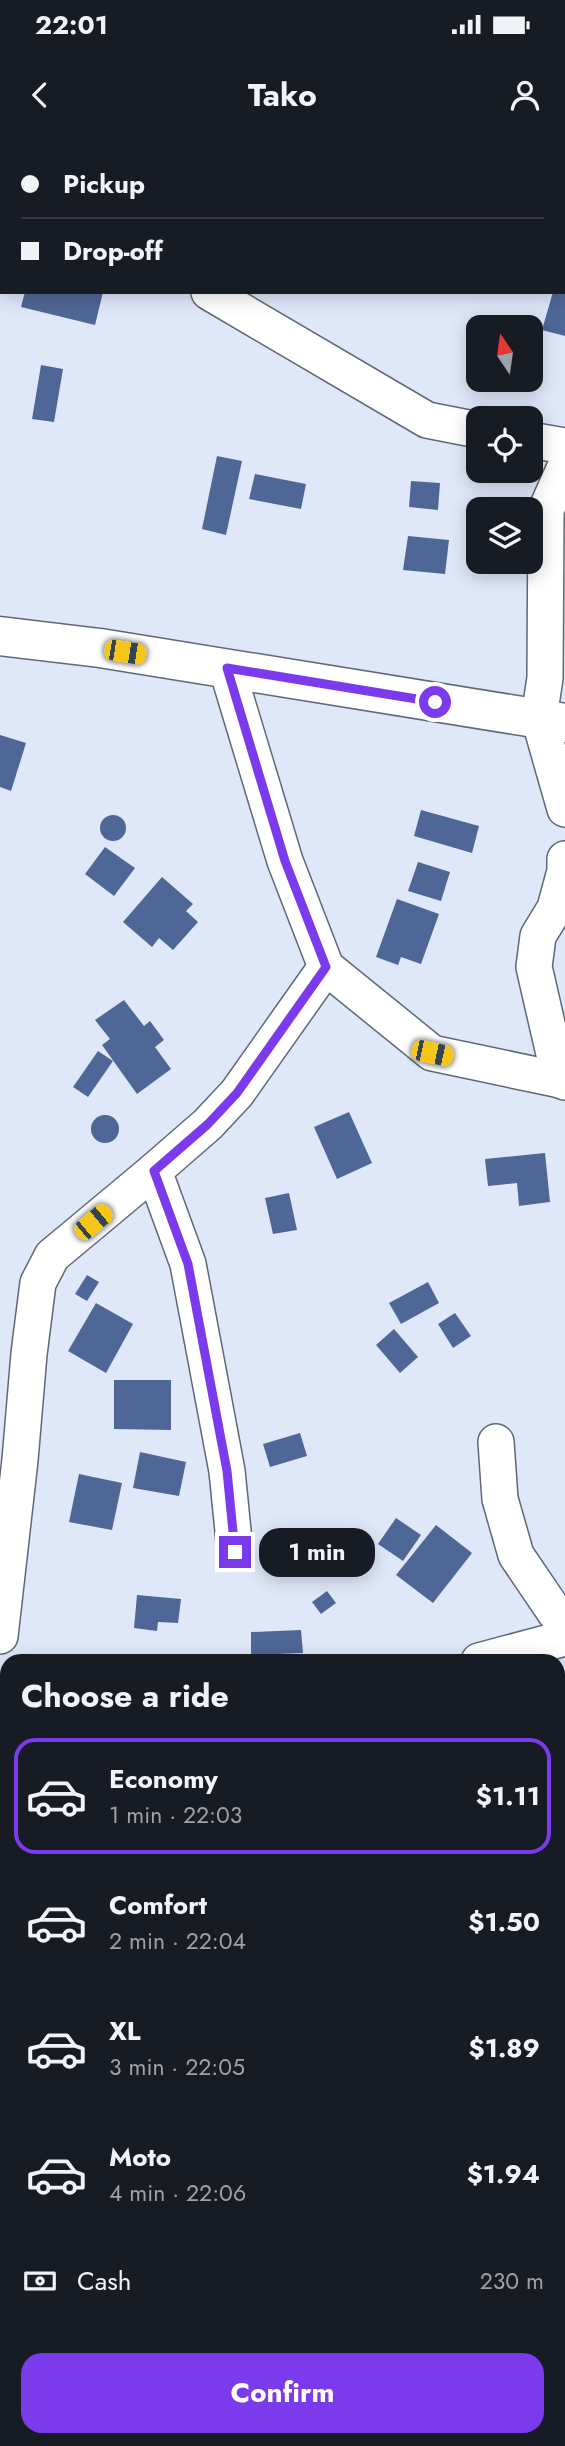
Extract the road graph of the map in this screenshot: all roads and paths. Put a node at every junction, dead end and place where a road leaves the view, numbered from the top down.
1 (212, 294) edge
2 (466, 427) edge
3 (543, 442) edge
4 (565, 446) edge
5 (565, 467) edge
6 (0, 636) edge
7 (227, 668) junction
8 (552, 720) edge
9 (565, 809) edge
10 (565, 859) edge
11 (326, 967) junction
12 (562, 1081) edge
13 (154, 1171) junction
14 (496, 1442) dead end
15 (235, 1552) dead end
16 (565, 1615) edge
17 (0, 1636) edge
18 (565, 1638) edge
19 (505, 1654) edge

1 - 2 street
3 - 4 street
5 - 8 street
6 - 7 main road
7 - 8 main road
7 - 11 street
8 - 9 street
10 - 12 street
11 - 12 street
11 - 13 street
13 - 15 street
13 - 17 street
14 - 16 street
18 - 19 street

